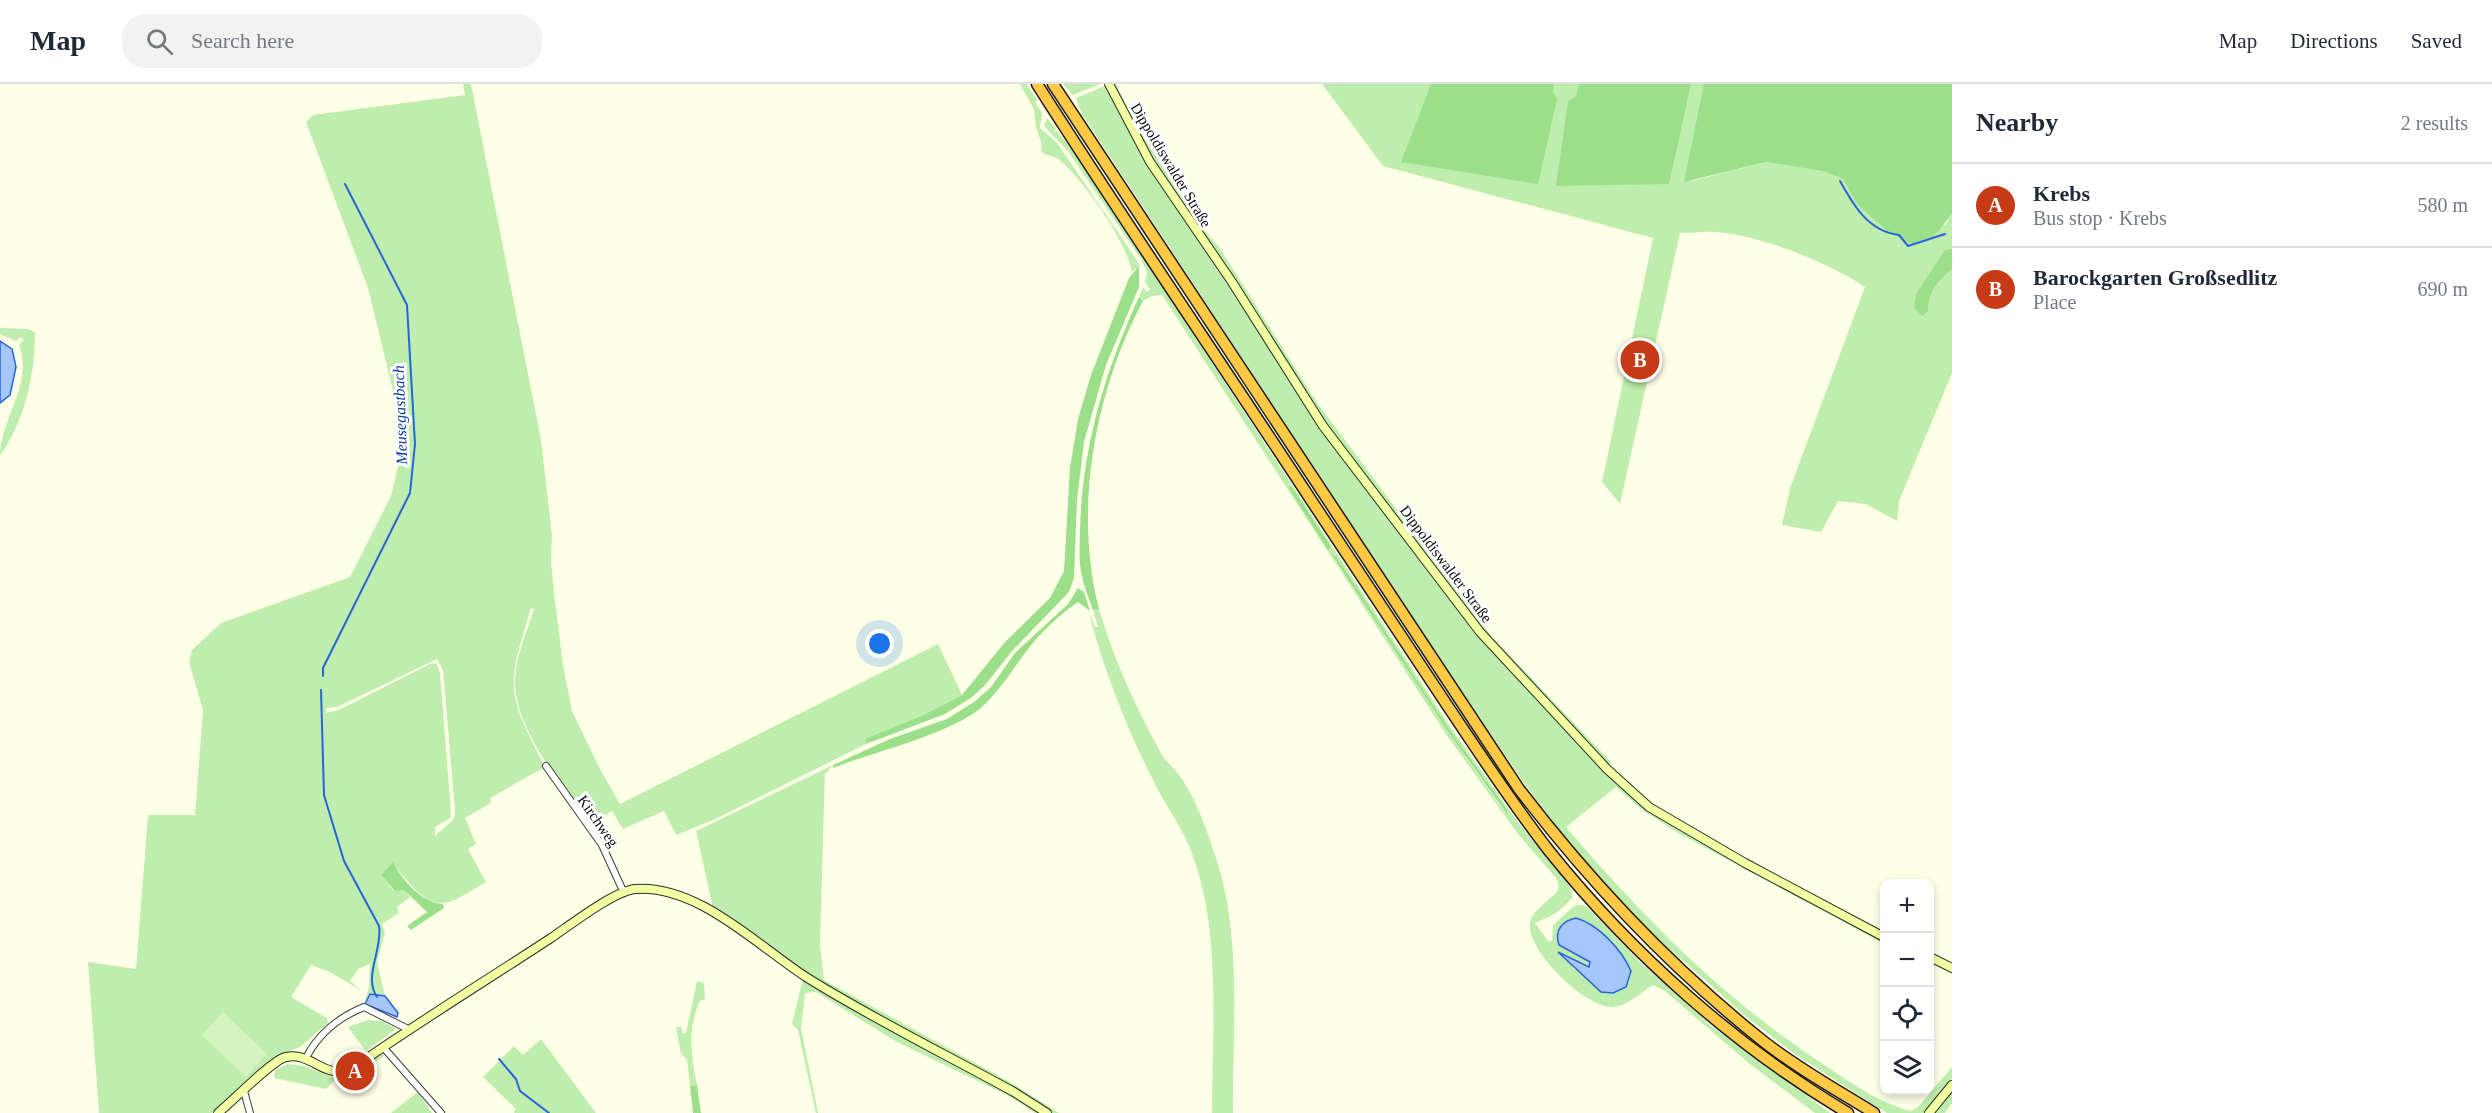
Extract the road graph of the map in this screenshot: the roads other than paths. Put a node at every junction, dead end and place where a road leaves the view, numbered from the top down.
1 (1038, 84) edge
2 (1053, 84) edge
3 (1109, 84) edge
4 (546, 766) dead end
5 (624, 893) junction
6 (1880, 935) edge
7 (1934, 959) edge
8 (1952, 968) edge
9 (408, 1029) junction
10 (383, 1047) junction
11 (305, 1060) junction
12 (1952, 1085) edge
13 (244, 1092) junction
14 (218, 1113) edge
15 (250, 1113) edge
16 (441, 1113) edge
17 (1047, 1113) edge
18 (1848, 1113) edge
19 (1874, 1113) edge
20 (1929, 1113) edge

1 - 18 highway
2 - 19 highway
3 - 6 street, Dippoldiswalder Straße
4 - 5 street, Kirchweg
5 - 9 street
5 - 17 street
7 - 8 street
9 - 10 street
9 - 11 street
10 - 11 street
10 - 16 street
11 - 13 street
12 - 20 street
13 - 14 street
13 - 15 street

